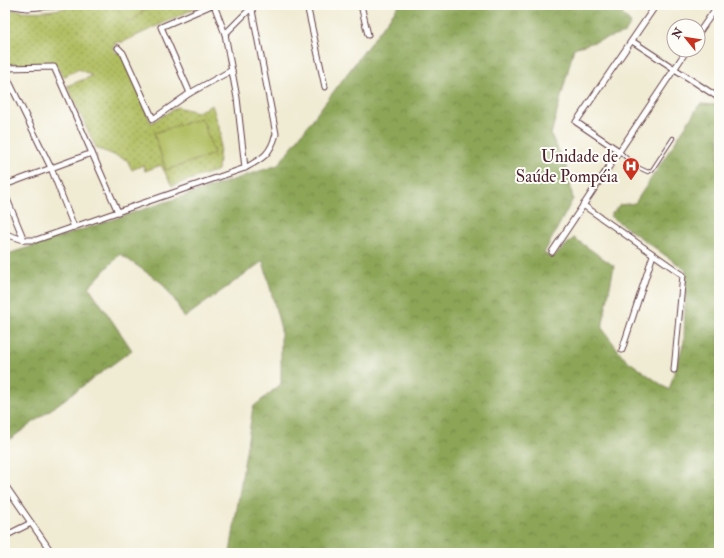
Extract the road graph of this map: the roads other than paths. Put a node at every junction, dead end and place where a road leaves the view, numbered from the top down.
1 (6, 5) edge
2 (65, 5) edge
3 (213, 5) edge
4 (308, 5) edge
5 (362, 5) edge
6 (656, 5) edge
7 (718, 5) edge
8 (252, 6) edge
9 (706, 22) edge
10 (226, 34) junction
11 (368, 34) dead end
12 (632, 41) junction
13 (118, 48) dead end
14 (682, 58) edge
15 (5, 68) edge
16 (674, 69) junction
17 (232, 70) junction
18 (5, 73) edge
19 (325, 87) dead end
20 (190, 93) junction
21 (718, 98) edge
22 (673, 138) dead end
23 (619, 151) junction
24 (92, 153) junction
25 (50, 168) junction
26 (245, 168) junction
27 (5, 185) edge
28 (5, 194) edge
29 (583, 206) junction
30 (118, 212) junction
31 (74, 227) junction
32 (5, 234) edge
33 (24, 240) junction
34 (552, 252) dead end
35 (653, 255) junction
36 (622, 350) dead end
37 (674, 370) dead end
38 (5, 485) edge
39 (31, 523) junction
40 (5, 536) edge
41 (52, 553) edge

1 - 2 street
3 - 10 street
3 - 20 street
4 - 19 street
5 - 11 street
6 - 12 street
7 - 9 street
8 - 10 street
8 - 26 street
10 - 17 street
12 - 16 street
12 - 23 street
13 - 20 street
14 - 16 street
15 - 24 street
16 - 21 street
16 - 23 street
17 - 20 street
17 - 26 street
18 - 25 street
22 - 23 lane
23 - 29 street
24 - 25 street
24 - 30 street
25 - 27 street
25 - 31 street
26 - 30 street
28 - 33 street
29 - 34 street
29 - 35 street
30 - 31 street
31 - 33 street
32 - 33 street
35 - 36 street
35 - 37 street
38 - 39 street
39 - 40 street
39 - 41 street

